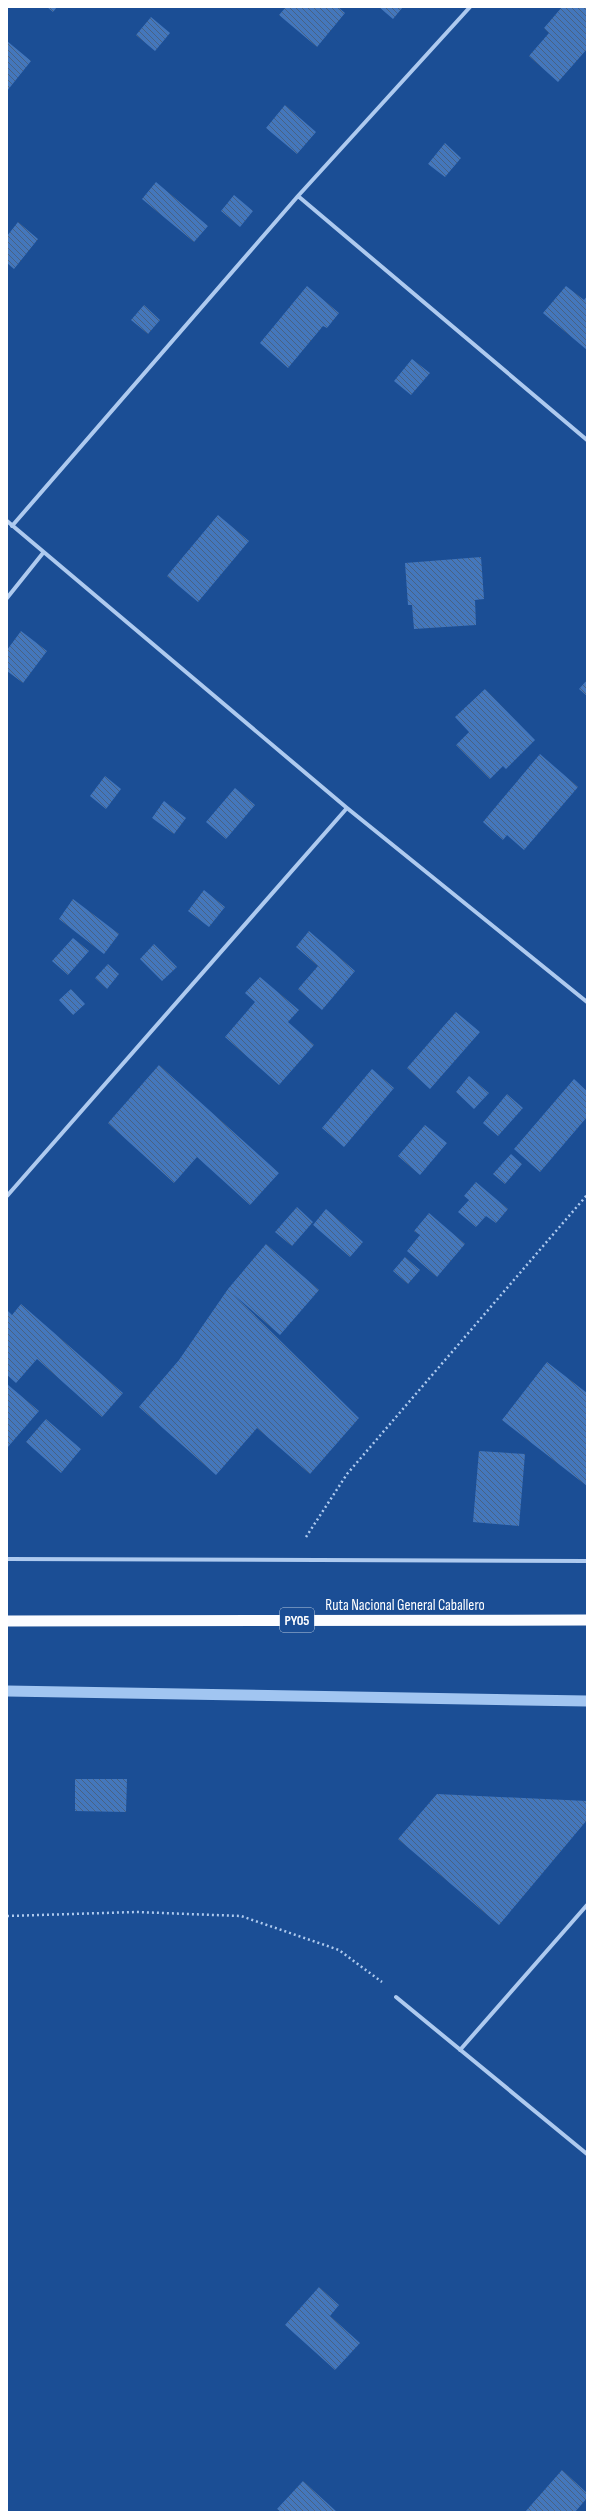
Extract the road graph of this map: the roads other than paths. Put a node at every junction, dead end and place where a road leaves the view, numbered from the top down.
1 (470, 7) edge
2 (298, 196) junction
3 (587, 440) edge
4 (7, 521) edge
5 (12, 526) junction
6 (43, 552) junction
7 (7, 598) edge
8 (346, 808) junction
9 (587, 1002) edge
10 (7, 1196) edge
11 (7, 1558) edge
12 (587, 1561) edge
13 (587, 1620) edge
14 (7, 1621) edge
15 (587, 1905) edge
16 (396, 1997) road end
17 (460, 2050) junction
18 (587, 2154) edge

1 - 2 street
2 - 3 street
2 - 5 street
4 - 5 street
5 - 6 street
6 - 7 street
6 - 8 street
8 - 9 street
8 - 10 street
11 - 12 street
13 - 14 highway, Ruta Nacional General Caballero / PY05
15 - 17 street
16 - 17 street
17 - 18 street

